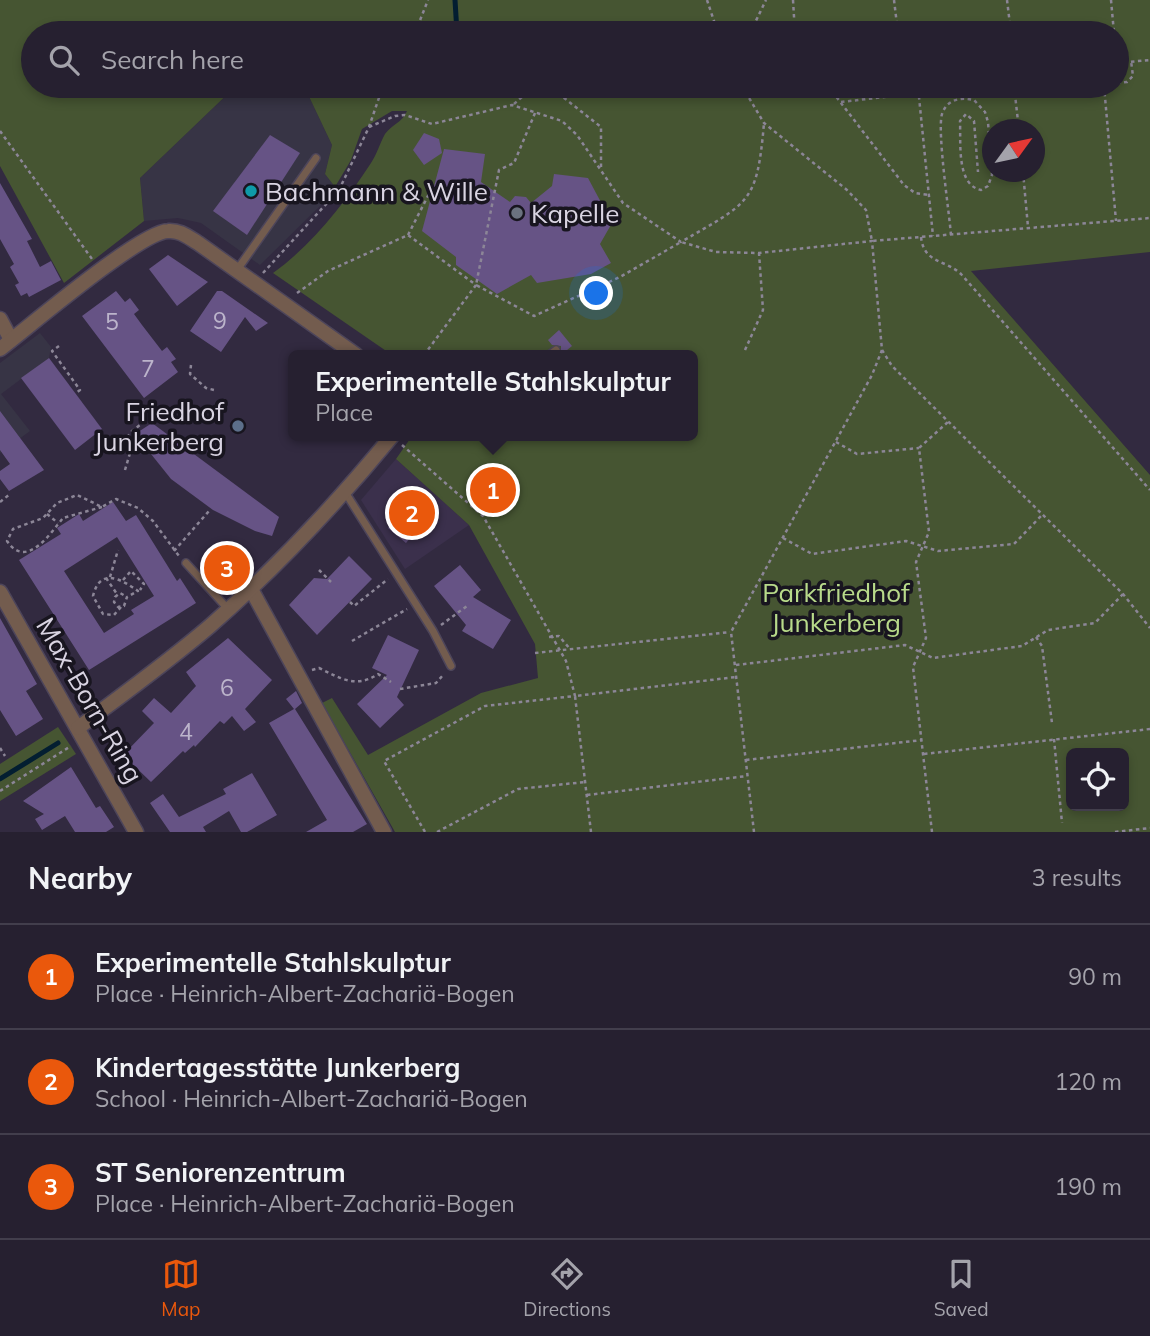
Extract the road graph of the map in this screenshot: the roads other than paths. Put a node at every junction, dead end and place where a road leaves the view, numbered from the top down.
1 (316, 158) dead end
2 (236, 270) junction
3 (0, 319) edge
4 (6, 344) edge
5 (349, 350) edge
6 (387, 441) edge
7 (345, 492) junction
8 (186, 563) road end
9 (251, 589) junction
10 (0, 592) edge
11 (228, 610) junction
12 (451, 666) road end
13 (81, 733) junction
14 (136, 832) edge
15 (384, 832) edge

1 - 2 lane
2 - 4 street
2 - 5 street
3 - 4 street
6 - 7 street
7 - 9 street
7 - 12 lane
8 - 11 lane
9 - 11 street
9 - 15 street
10 - 13 street, Max-Born-Ring
11 - 13 street
13 - 14 street, Max-Born-Ring

